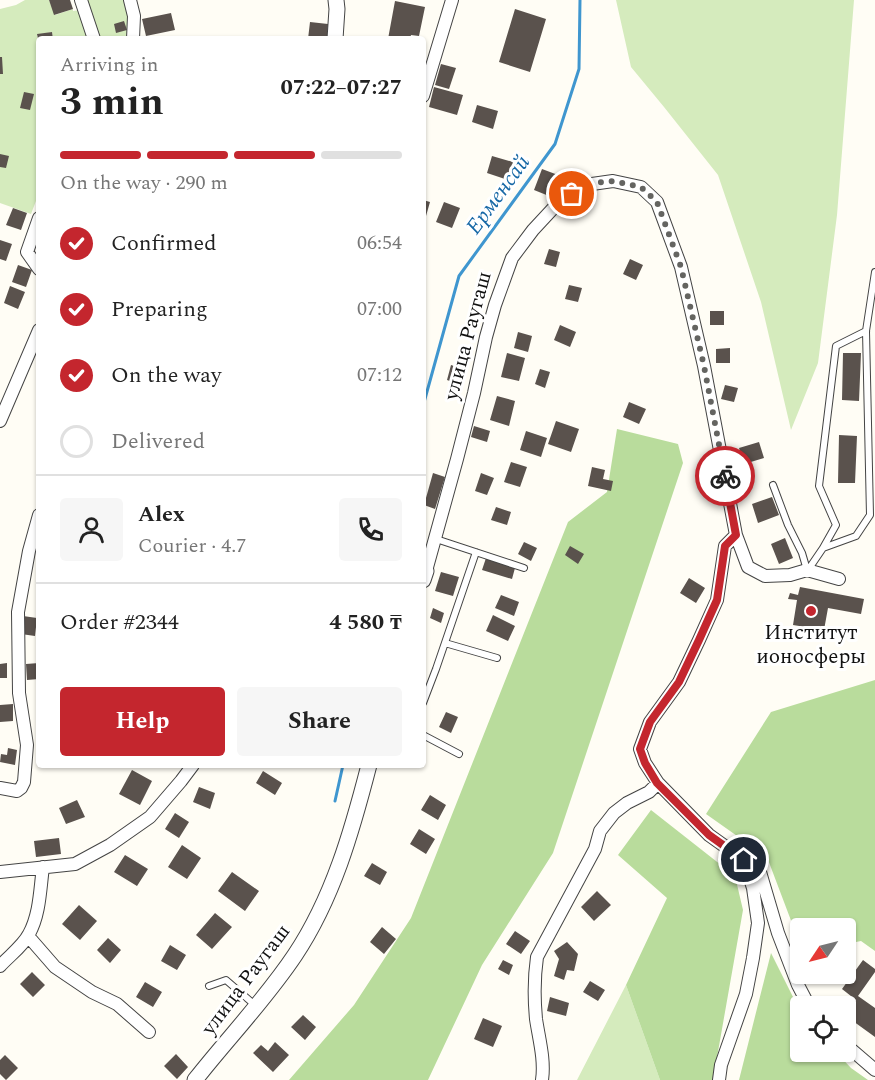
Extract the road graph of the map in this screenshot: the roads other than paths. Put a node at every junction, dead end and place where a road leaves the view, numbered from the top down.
1 (81, 0) edge
2 (130, 0) edge
3 (336, 0) edge
4 (452, 0) edge
5 (93, 36) edge
6 (133, 36) edge
7 (335, 36) edge
8 (426, 86) edge
9 (36, 226) edge
10 (36, 265) edge
11 (875, 272) edge
12 (866, 331) junction
13 (36, 337) edge
14 (0, 421) edge
15 (773, 485) dead end
16 (36, 526) edge
17 (736, 535) junction
18 (436, 539) junction
19 (823, 548) junction
20 (476, 552) junction
21 (426, 568) edge
22 (524, 568) dead end
23 (807, 570) junction
24 (839, 579) dead end
25 (445, 643) junction
26 (497, 658) dead end
27 (426, 695) edge
28 (426, 737) edge
29 (459, 754) dead end
30 (190, 768) edge
31 (368, 768) edge
32 (657, 783) junction
33 (0, 788) edge
34 (744, 860) junction
35 (43, 867) junction
36 (0, 872) edge
37 (28, 936) junction
38 (0, 966) edge
39 (210, 986) dead end
40 (804, 996) edge
41 (256, 1007) junction
42 (149, 1032) dead end
43 (856, 1054) edge
44 (875, 1070) edge
45 (195, 1080) edge
46 (542, 1080) edge
47 (719, 1080) edge

1 - 5 street
2 - 6 street
3 - 7 street
4 - 8 street
9 - 10 street
11 - 12 lane
12 - 19 lane
12 - 19 lane
13 - 14 street
15 - 23 lane
16 - 33 street
17 - 18 street, улица Раугаш
17 - 23 street
17 - 32 street
18 - 20 lane
18 - 21 street, улица Раугаш
19 - 23 lane
20 - 22 lane
20 - 25 lane
23 - 24 street
25 - 26 lane
25 - 27 lane
28 - 29 lane
30 - 35 street
31 - 41 street, улица Раугаш
32 - 34 street
32 - 46 street
34 - 40 street
34 - 47 street
35 - 36 street
35 - 37 street
37 - 38 street
37 - 42 street
39 - 41 lane
41 - 45 street, улица Раугаш
43 - 44 street

